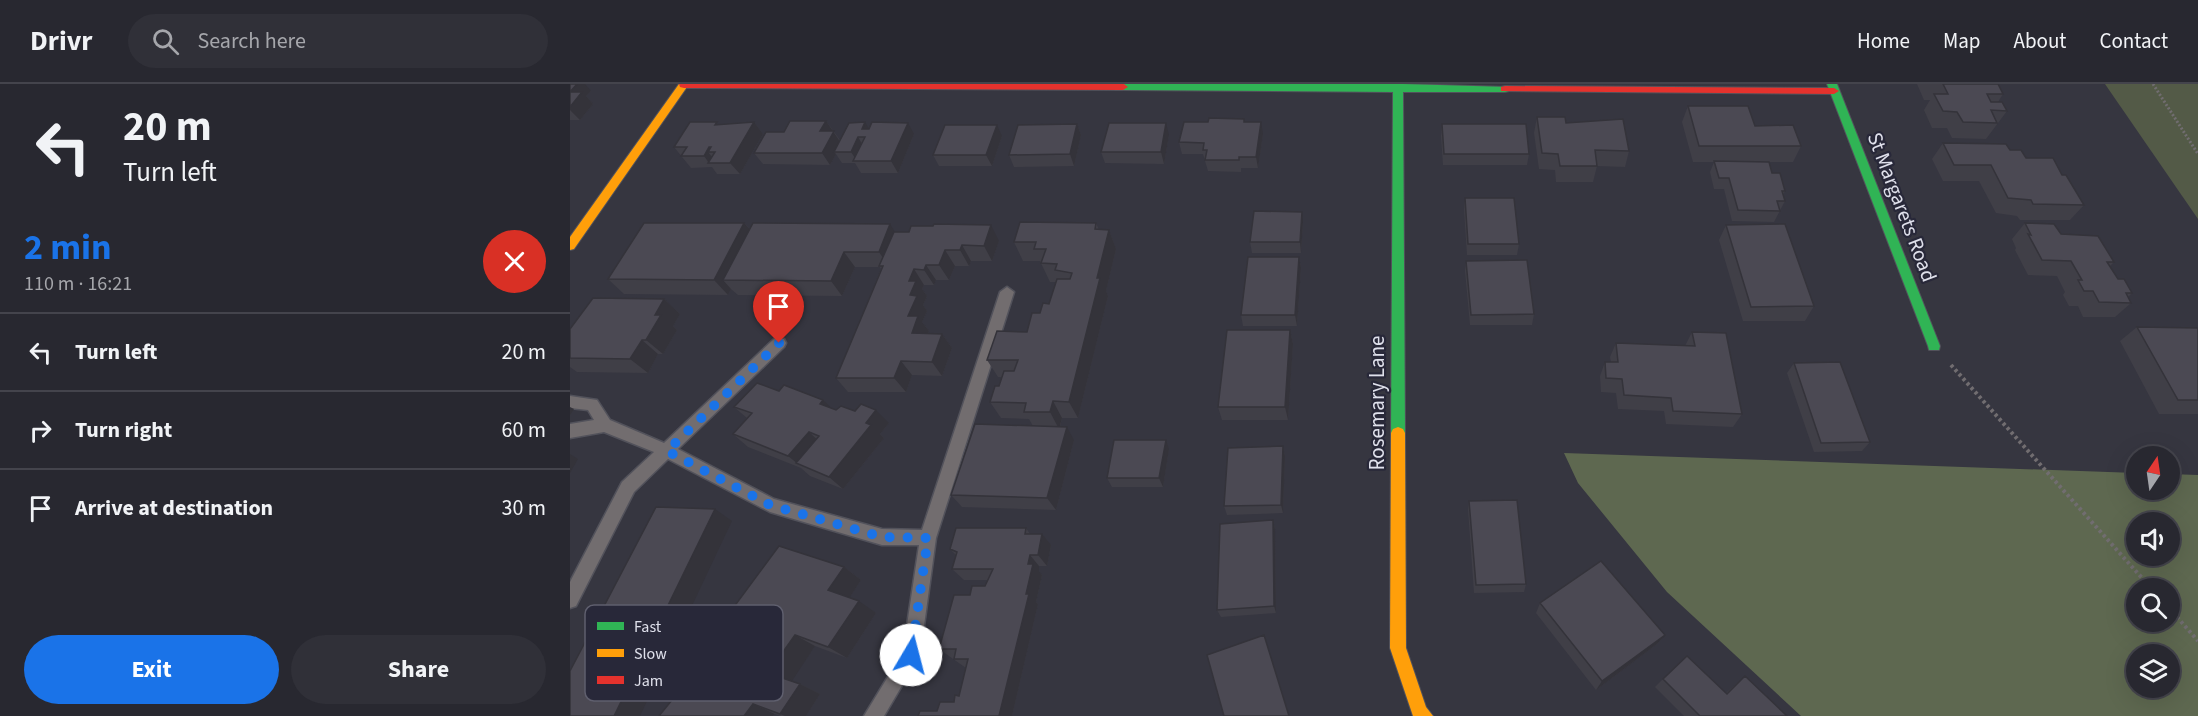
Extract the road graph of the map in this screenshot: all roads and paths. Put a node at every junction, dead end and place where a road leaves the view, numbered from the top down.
1 (684, 84) edge
2 (2153, 84) edge
3 (1398, 87) edge
4 (1833, 87) edge
5 (2198, 154) edge
6 (570, 246) edge
7 (1007, 292) dead end
8 (779, 343) dead end
9 (1934, 346) joint
10 (570, 402) edge
11 (605, 425) junction
12 (570, 431) edge
13 (667, 451) junction
14 (928, 538) junction
15 (2142, 578) edge
16 (570, 600) edge
17 (2180, 621) edge
18 (2198, 641) edge
19 (873, 716) edge
20 (1425, 716) edge

1 - 3 street
1 - 6 street
2 - 5 path
3 - 4 street
3 - 20 street, Rosemary Lane
4 - 9 street, St Margarets Road
7 - 14 lane
8 - 13 lane
9 - 15 path
10 - 11 lane
11 - 12 lane
11 - 13 lane
13 - 14 lane
13 - 16 lane
14 - 19 lane
17 - 18 path

